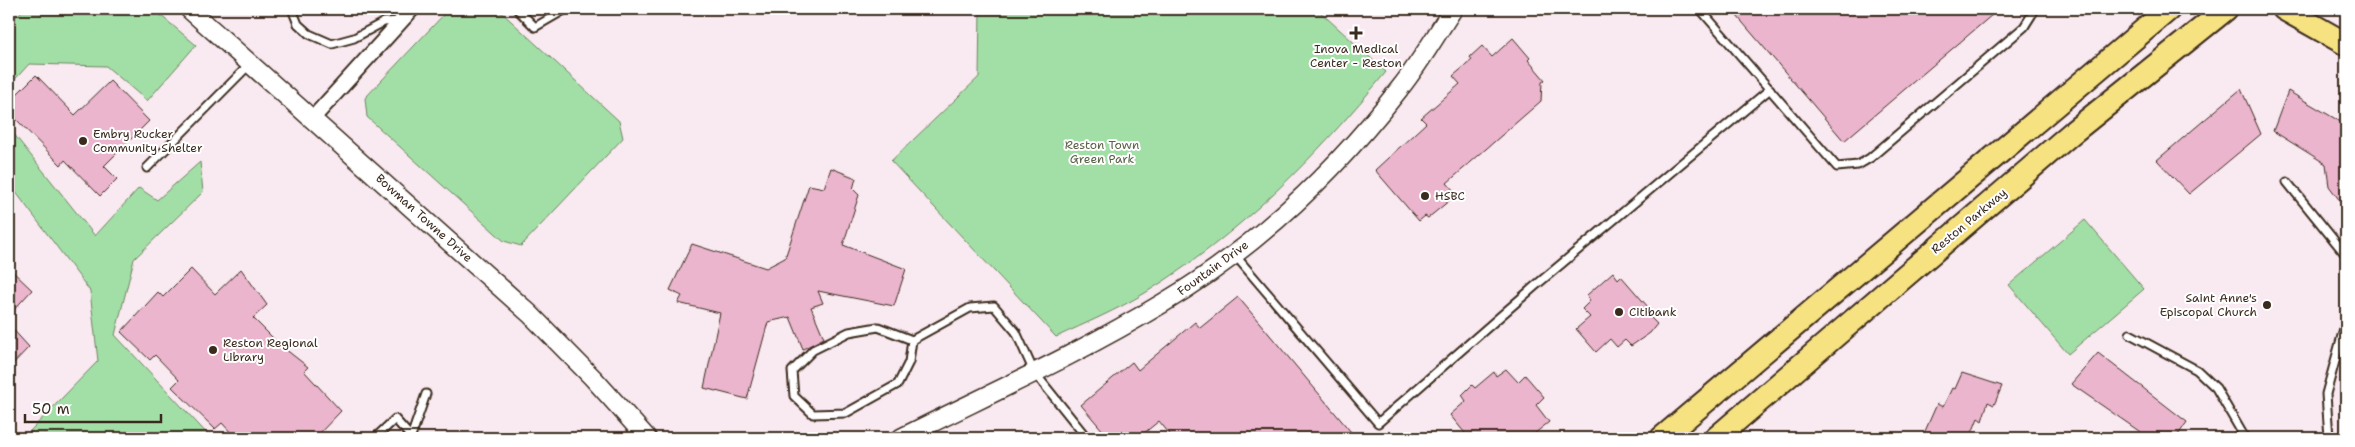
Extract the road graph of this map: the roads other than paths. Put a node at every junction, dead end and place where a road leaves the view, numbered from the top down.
1 (189, 9) edge
2 (292, 9) edge
3 (412, 9) edge
4 (517, 9) edge
5 (566, 9) edge
6 (1453, 9) edge
7 (1700, 9) edge
8 (2032, 9) edge
9 (2154, 9) edge
10 (2169, 9) edge
11 (2226, 9) edge
12 (2284, 9) edge
13 (401, 21) junction
14 (2131, 41) junction
15 (2346, 44) edge
16 (251, 63) junction
17 (1770, 89) junction
18 (313, 118) junction
19 (148, 168) dead end
20 (2287, 182) dead end
21 (1234, 254) junction
22 (2346, 255) edge
23 (2346, 321) edge
24 (2130, 334) dead end
25 (912, 340) junction
26 (1034, 372) junction
27 (426, 394) dead end
28 (412, 437) edge
29 (375, 438) edge
30 (647, 438) edge
31 (901, 438) edge
32 (1087, 438) edge
33 (1662, 438) edge
34 (1716, 438) edge
35 (2245, 438) edge
36 (2329, 438) edge

1 - 16 street, Bowman Towne Drive
2 - 13 lane
3 - 13 street
4 - 5 lane
6 - 21 street, Fountain Drive
7 - 17 lane
8 - 17 lane
9 - 14 main road
10 - 14 main road
11 - 34 main road, Reston Parkway
12 - 15 main road
13 - 18 street
14 - 33 main road
16 - 18 street, Bowman Towne Drive
16 - 19 lane
17 - 21 lane
18 - 30 street, Bowman Towne Drive
20 - 22 lane
21 - 26 street, Fountain Drive
23 - 36 lane
24 - 35 lane
25 - 25 lane
25 - 26 lane
26 - 31 street, Fountain Drive
26 - 32 lane
27 - 28 lane
28 - 29 lane

